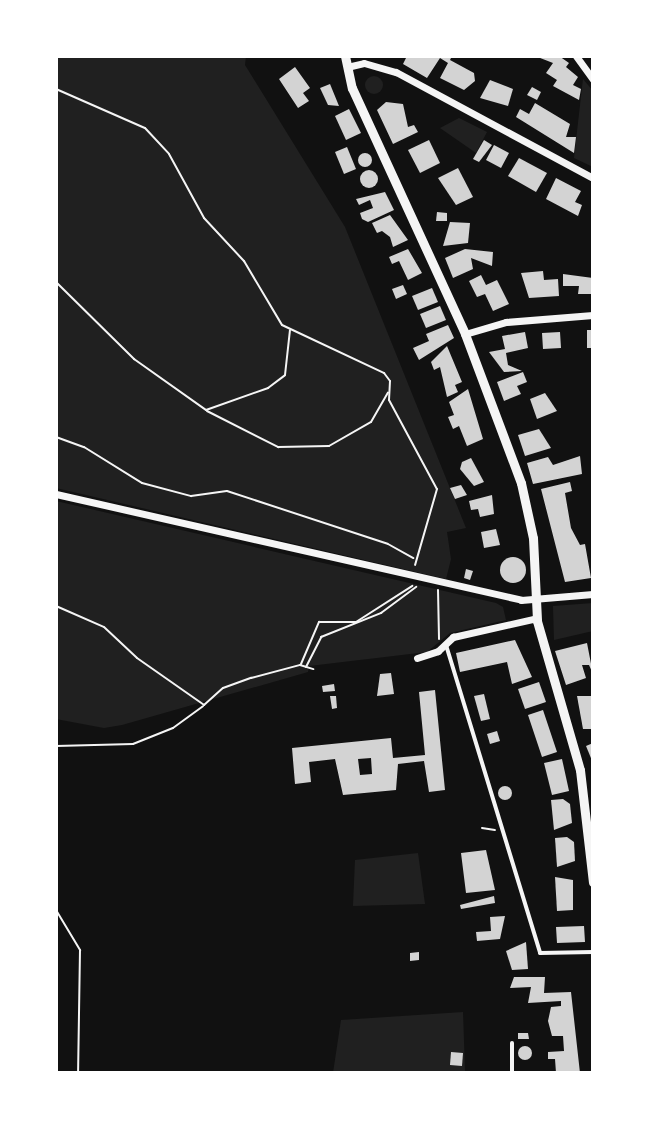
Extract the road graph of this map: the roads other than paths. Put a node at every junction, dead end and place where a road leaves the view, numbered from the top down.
1 (576, 56) edge
2 (346, 62) edge
3 (593, 79) edge
4 (593, 178) edge
5 (593, 315) edge
6 (465, 334) junction
7 (56, 494) edge
8 (593, 594) edge
9 (536, 598) junction
10 (537, 618) junction
11 (446, 645) junction
12 (417, 658) dead end
13 (593, 882) edge
14 (593, 952) edge
15 (512, 1043) dead end
16 (512, 1073) edge

1 - 3 street
2 - 4 street
2 - 6 street
5 - 6 street
6 - 9 street
7 - 9 street
8 - 9 street
9 - 10 street
10 - 11 street
10 - 13 street
11 - 12 street
11 - 14 lane
15 - 16 lane

